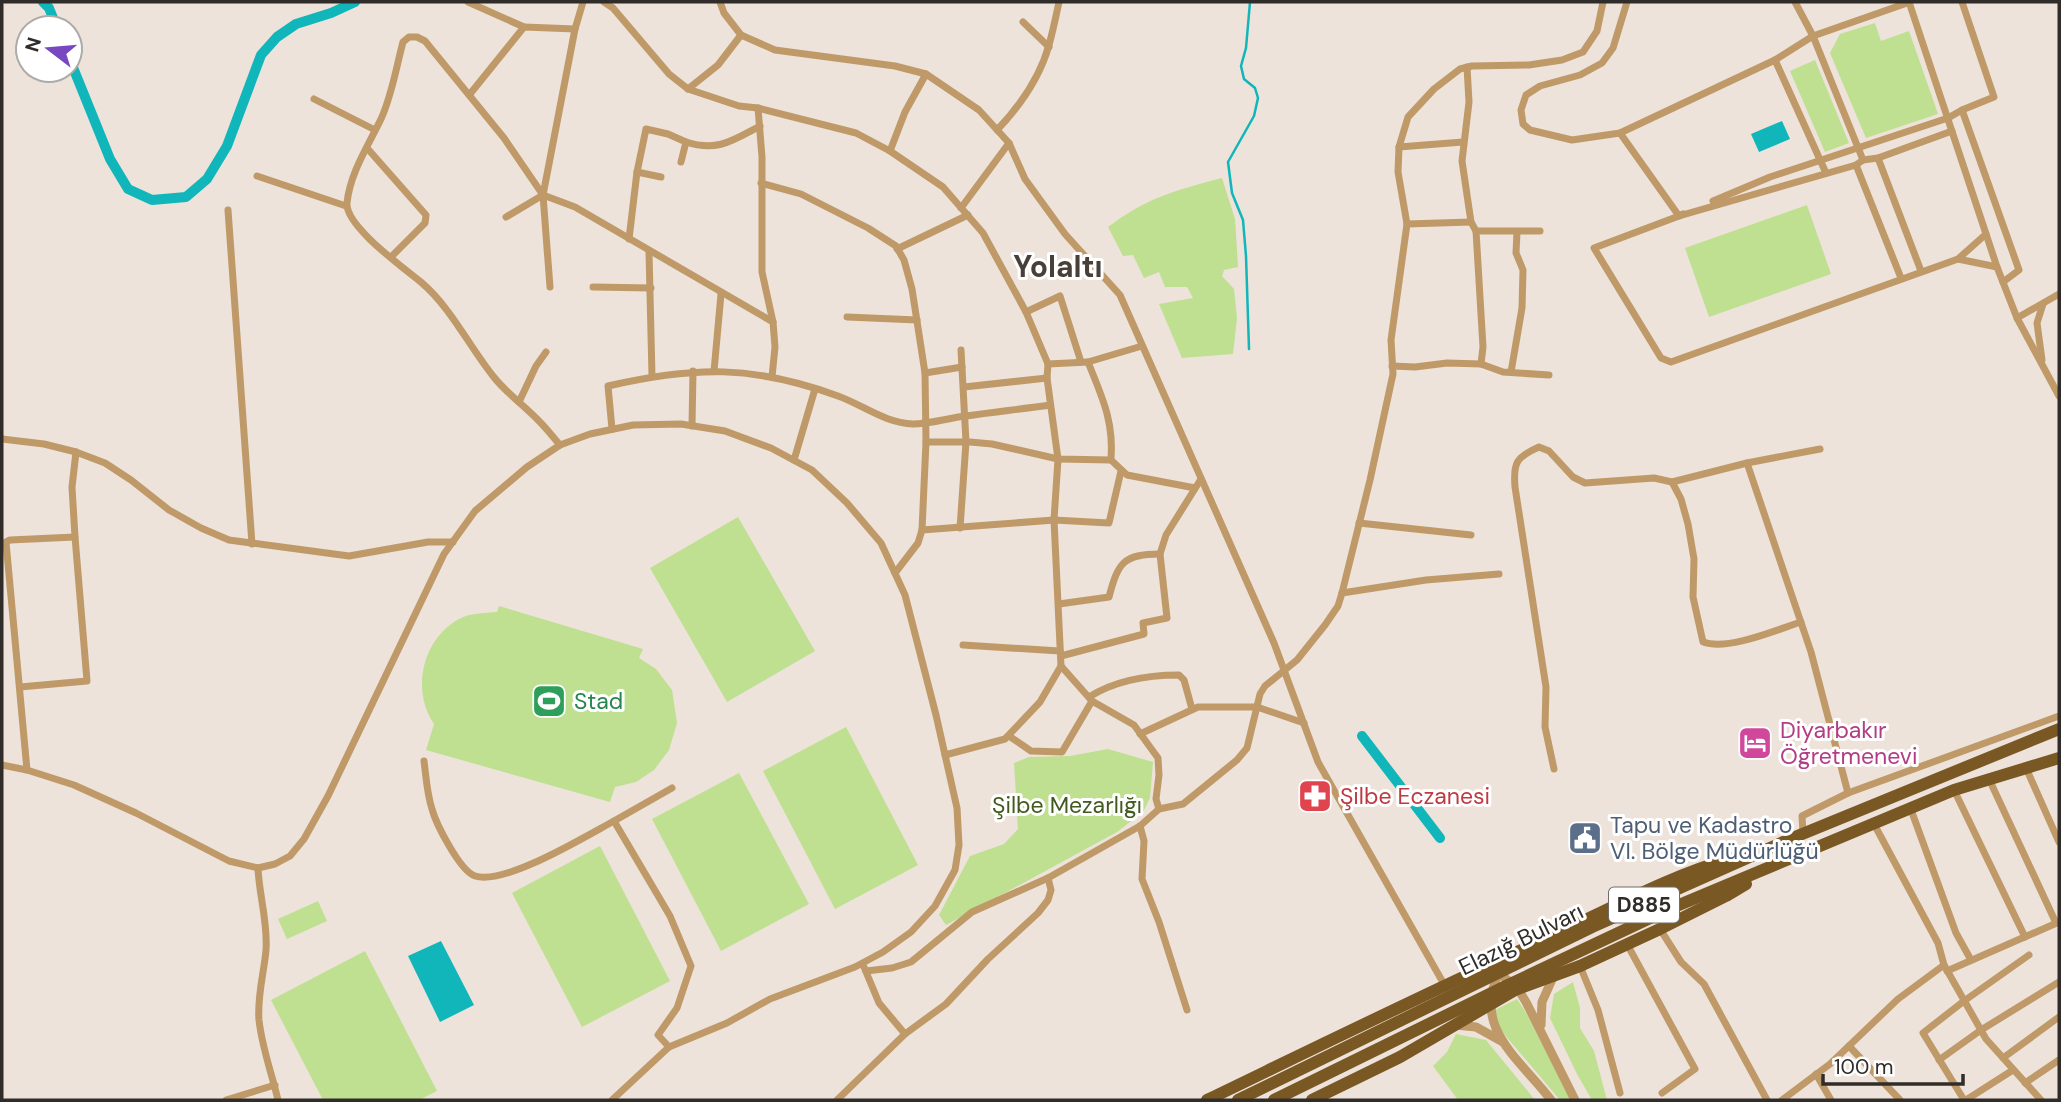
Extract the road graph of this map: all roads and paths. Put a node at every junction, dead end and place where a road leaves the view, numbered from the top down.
1 (468, 2) edge
2 (583, 2) edge
3 (604, 2) edge
4 (720, 2) edge
5 (1059, 2) edge
6 (1603, 2) edge
7 (1627, 2) edge
8 (1796, 2) edge
9 (1910, 2) edge
10 (1962, 2) edge
11 (1023, 22) dead end
12 (524, 27) junction
13 (575, 29) junction
14 (741, 35) junction
15 (1813, 36) junction
16 (1049, 47) junction
17 (1775, 60) junction
18 (1467, 67) junction
19 (926, 74) junction
20 (688, 89) junction
21 (470, 94) junction
22 (314, 99) dead end
23 (758, 108) junction
24 (1962, 110) junction
25 (1948, 118) junction
26 (760, 126) junction
27 (374, 130) junction
28 (997, 130) junction
29 (1952, 131) junction
30 (1620, 132) junction
31 (686, 142) junction
32 (1463, 142) junction
33 (1009, 143) junction
34 (1399, 147) junction
35 (1858, 147) junction
36 (367, 148) junction
37 (890, 151) junction
38 (1977, 152) junction
39 (1878, 158) junction
40 (1961, 159) junction
41 (1821, 161) junction
42 (681, 162) dead end
43 (1860, 162) junction
44 (637, 172) junction
45 (1826, 173) junction
46 (257, 176) dead end
47 (661, 177) dead end
48 (761, 183) junction
49 (543, 195) junction
50 (346, 206) junction
51 (961, 208) junction
52 (228, 210) dead end
53 (968, 215) junction
54 (1679, 216) junction
55 (506, 217) dead end
56 (1471, 222) junction
57 (1407, 224) junction
58 (1476, 231) junction
59 (1540, 231) dead end
60 (1517, 232) junction
61 (1986, 234) junction
62 (629, 239) junction
63 (897, 249) junction
64 (649, 252) junction
65 (391, 257) junction
66 (1958, 259) junction
67 (1997, 267) junction
68 (1922, 271) junction
69 (1901, 278) junction
70 (2003, 282) junction
71 (550, 287) dead end
72 (593, 287) dead end
73 (650, 288) junction
74 (721, 294) junction
75 (2059, 294) edge
76 (2043, 304) junction
77 (1026, 312) junction
78 (847, 317) dead end
79 (2017, 318) junction
80 (917, 320) junction
81 (773, 322) junction
82 (1142, 346) junction
83 (961, 350) dead end
84 (545, 352) dead end
85 (1084, 362) junction
86 (1048, 364) junction
87 (1481, 364) junction
88 (1392, 366) junction
89 (962, 367) junction
90 (2044, 368) junction
91 (693, 371) junction
92 (714, 371) junction
93 (1511, 372) junction
94 (925, 373) junction
95 (1549, 375) dead end
96 (652, 376) junction
97 (772, 377) junction
98 (1047, 378) junction
99 (964, 387) junction
100 (815, 389) junction
101 (2059, 396) edge
102 (519, 402) junction
103 (1051, 405) junction
104 (965, 416) junction
105 (927, 422) junction
106 (692, 426) junction
107 (612, 429) junction
108 (2, 439) edge
109 (926, 442) junction
110 (966, 442) junction
111 (560, 445) junction
112 (1820, 449) dead end
113 (76, 452) junction
114 (1058, 459) junction
115 (794, 460) junction
116 (1111, 460) junction
117 (1747, 463) junction
118 (1121, 471) junction
119 (1201, 479) junction
120 (1672, 482) junction
121 (1195, 488) junction
122 (1054, 520) junction
123 (1359, 523) junction
124 (960, 528) junction
125 (922, 530) junction
126 (1471, 535) dead end
127 (75, 537) junction
128 (453, 542) junction
129 (252, 544) junction
130 (1160, 555) junction
131 (895, 573) junction
132 (1499, 574) dead end
133 (1342, 593) junction
134 (1059, 604) junction
135 (1801, 622) junction
136 (963, 645) dead end
137 (1061, 654) junction
138 (1061, 666) junction
139 (1284, 669) junction
140 (20, 687) junction
141 (1090, 699) junction
142 (1256, 707) junction
143 (1192, 709) junction
144 (2059, 716) edge
145 (1304, 723) junction
146 (2059, 729) edge
147 (1140, 734) junction
148 (1009, 736) junction
149 (945, 755) junction
150 (2059, 758) edge
151 (424, 761) dead end
152 (2, 765) edge
153 (2026, 768) junction
154 (1554, 769) dead end
155 (27, 770) junction
156 (1989, 779) junction
157 (672, 788) dead end
158 (1955, 790) junction
159 (1848, 793) junction
160 (1910, 807) junction
161 (1159, 809) junction
162 (614, 821) junction
163 (1874, 824) junction
164 (1140, 826) junction
165 (1803, 833) junction
166 (2059, 842) edge
167 (1761, 851) junction
168 (1777, 863) junction
169 (258, 868) junction
170 (1048, 878) junction
171 (2057, 923) edge
172 (1660, 929) junction
173 (2025, 937) junction
174 (1627, 944) junction
175 (2029, 955) dead end
176 (1971, 960) junction
177 (1559, 961) junction
178 (1580, 966) junction
179 (864, 967) junction
180 (1945, 968) junction
181 (1499, 973) junction
182 (1553, 976) junction
183 (2059, 982) edge
184 (1514, 986) junction
185 (1445, 987) junction
186 (1490, 998) junction
187 (1964, 1001) junction
188 (1186, 1010) dead end
189 (2059, 1017) edge
190 (1455, 1025) junction
191 (1541, 1030) junction
192 (1981, 1030) junction
193 (905, 1034) junction
194 (1507, 1045) junction
195 (1849, 1046) junction
196 (669, 1048) junction
197 (2003, 1058) junction
198 (1938, 1060) junction
199 (2059, 1060) edge
200 (2013, 1070) junction
201 (1816, 1074) junction
202 (2025, 1083) junction
203 (275, 1085) junction
204 (1620, 1093) dead end
205 (1662, 1093) dead end
206 (226, 1100) edge
207 (278, 1100) edge
208 (612, 1100) edge
209 (836, 1100) edge
210 (1207, 1100) edge
211 (1238, 1100) edge
212 (1274, 1100) edge
213 (1312, 1100) edge
214 (1551, 1100) edge
215 (1575, 1100) edge
216 (1767, 1100) edge
217 (1782, 1100) edge
218 (1831, 1100) edge
219 (1900, 1100) edge
220 (1965, 1100) edge
221 (2041, 1100) edge

1 - 12 street
2 - 13 street
3 - 20 street
4 - 14 street
5 - 16 street
6 - 18 street
7 - 30 street
8 - 15 street
9 - 15 street
9 - 25 street
10 - 24 street
11 - 16 street
12 - 13 street
12 - 21 street
13 - 49 street
14 - 19 street
14 - 20 street
15 - 17 street
15 - 35 street
16 - 28 street
17 - 30 street
17 - 41 street
18 - 32 street
18 - 34 street
19 - 28 street
19 - 37 street
20 - 23 street
21 - 27 street
21 - 49 street
22 - 27 street
23 - 26 street
23 - 37 street
24 - 25 street
24 - 38 street
25 - 29 street
25 - 35 street
26 - 31 street
26 - 48 street
27 - 36 street
28 - 33 street
29 - 39 street
29 - 40 street
30 - 54 street
31 - 42 street
31 - 44 street
32 - 34 street
32 - 56 street
33 - 51 street
33 - 82 street
34 - 57 street
35 - 41 street
35 - 43 street
36 - 50 street
36 - 65 street
37 - 51 street
38 - 40 street
38 - 70 street
39 - 43 street
39 - 68 street
40 - 61 street
41 - 45 street
41 - 54 street
43 - 45 street
43 - 69 street
44 - 47 street
44 - 62 street
45 - 54 street
46 - 50 street
48 - 63 street
48 - 81 street
49 - 55 street
49 - 62 street
49 - 71 street
50 - 65 street
51 - 53 street
52 - 129 street
53 - 63 street
53 - 77 street
54 - 69 street
56 - 57 street
56 - 58 street
57 - 88 street
58 - 60 street
58 - 87 street
59 - 60 street
60 - 93 street
61 - 66 street
61 - 67 street
62 - 64 street
63 - 80 street
64 - 73 street
64 - 74 street
65 - 102 street
66 - 67 street
66 - 68 street
67 - 70 street
68 - 69 street
70 - 79 street
72 - 73 street
73 - 96 street
74 - 81 street
74 - 92 street
75 - 76 street
76 - 79 street
76 - 90 street
77 - 85 street
77 - 86 street
78 - 80 street
79 - 90 street
80 - 94 street
81 - 97 street
82 - 85 street
82 - 119 street
83 - 89 street
84 - 102 street
85 - 86 street
85 - 116 street
86 - 98 street
87 - 88 street
87 - 93 street
88 - 123 street
89 - 94 street
89 - 99 street
90 - 101 street
91 - 92 street
91 - 96 street
91 - 106 street
92 - 97 street
93 - 95 street
94 - 105 street
96 - 107 street
97 - 100 street
98 - 99 street
98 - 103 street
99 - 104 street
100 - 105 street
100 - 115 street
102 - 111 street
103 - 104 street
103 - 114 street
104 - 105 street
104 - 110 street
105 - 109 street
106 - 107 street
106 - 115 street
107 - 111 street
108 - 113 street
109 - 110 street
109 - 125 street
110 - 114 street
110 - 124 street
111 - 128 street
112 - 117 street
113 - 127 street
113 - 129 street
114 - 116 street
114 - 122 street
115 - 131 street
116 - 118 street
117 - 120 street
117 - 135 street
118 - 121 street
118 - 122 street
119 - 121 street
119 - 139 street
120 - 135 street
120 - 154 street
121 - 130 street
122 - 124 street
122 - 134 street
123 - 126 street
123 - 133 street
124 - 125 street
125 - 131 street
127 - 140 street
127 - 140 street
128 - 129 street
128 - 169 street
130 - 134 street
130 - 137 street
131 - 149 street
132 - 133 street
133 - 139 street
134 - 137 street
135 - 159 street
136 - 137 street
137 - 138 street
138 - 141 street
138 - 148 street
139 - 142 street
139 - 145 street
140 - 155 street
141 - 143 street
141 - 147 street
141 - 148 street
142 - 143 street
142 - 145 street
142 - 161 street
143 - 147 street
144 - 159 street
145 - 185 street
146 - 165 highway, Elazığ Bulvarı / D885
147 - 161 street
148 - 149 street
149 - 179 street
150 - 153 highway, Elazığ Bulvarı / D885
151 - 162 street
152 - 155 street
153 - 156 highway, Elazığ Bulvarı / D885
153 - 166 street
155 - 169 street
156 - 158 highway, Elazığ Bulvarı / D885
156 - 171 street
157 - 162 street
158 - 160 highway, Elazığ Bulvarı / D885
158 - 173 street
159 - 165 street
160 - 163 highway, Elazığ Bulvarı / D885
160 - 176 street
161 - 164 street
162 - 196 street
163 - 168 highway, Elazığ Bulvarı / D885
163 - 180 street
164 - 170 street
164 - 188 street
165 - 167 highway, Elazığ Bulvarı / D885
167 - 181 highway, Elazığ Bulvarı / D885
167 - 185 highway
168 - 172 highway
168 - 177 highway, Elazığ Bulvarı / D885
169 - 203 street
170 - 179 street
170 - 193 street
171 - 173 street
172 - 174 highway
172 - 216 street
173 - 176 street
174 - 178 highway
174 - 205 street
175 - 187 street
176 - 180 street
177 - 182 street
177 - 184 highway, Elazığ Bulvarı / D885
178 - 182 highway
178 - 204 street
179 - 193 street
179 - 196 street
180 - 187 street
180 - 195 street
181 - 184 street
181 - 186 street
181 - 211 highway, Elazığ Bulvarı / D885
182 - 184 highway
182 - 191 street
183 - 192 street
184 - 186 highway, Elazığ Bulvarı / D885
184 - 191 street
185 - 210 highway
186 - 190 highway
186 - 194 street
186 - 212 highway, Elazığ Bulvarı / D885
187 - 192 street
187 - 198 street
189 - 197 street
190 - 194 street
190 - 213 highway
191 - 215 street
192 - 197 street
192 - 198 street
193 - 209 street
194 - 214 street
195 - 201 street
195 - 219 street
196 - 208 street
197 - 200 street
198 - 220 street
199 - 202 street
200 - 202 street
200 - 220 street
201 - 217 street
201 - 218 street
202 - 221 street
203 - 206 street
203 - 207 street

